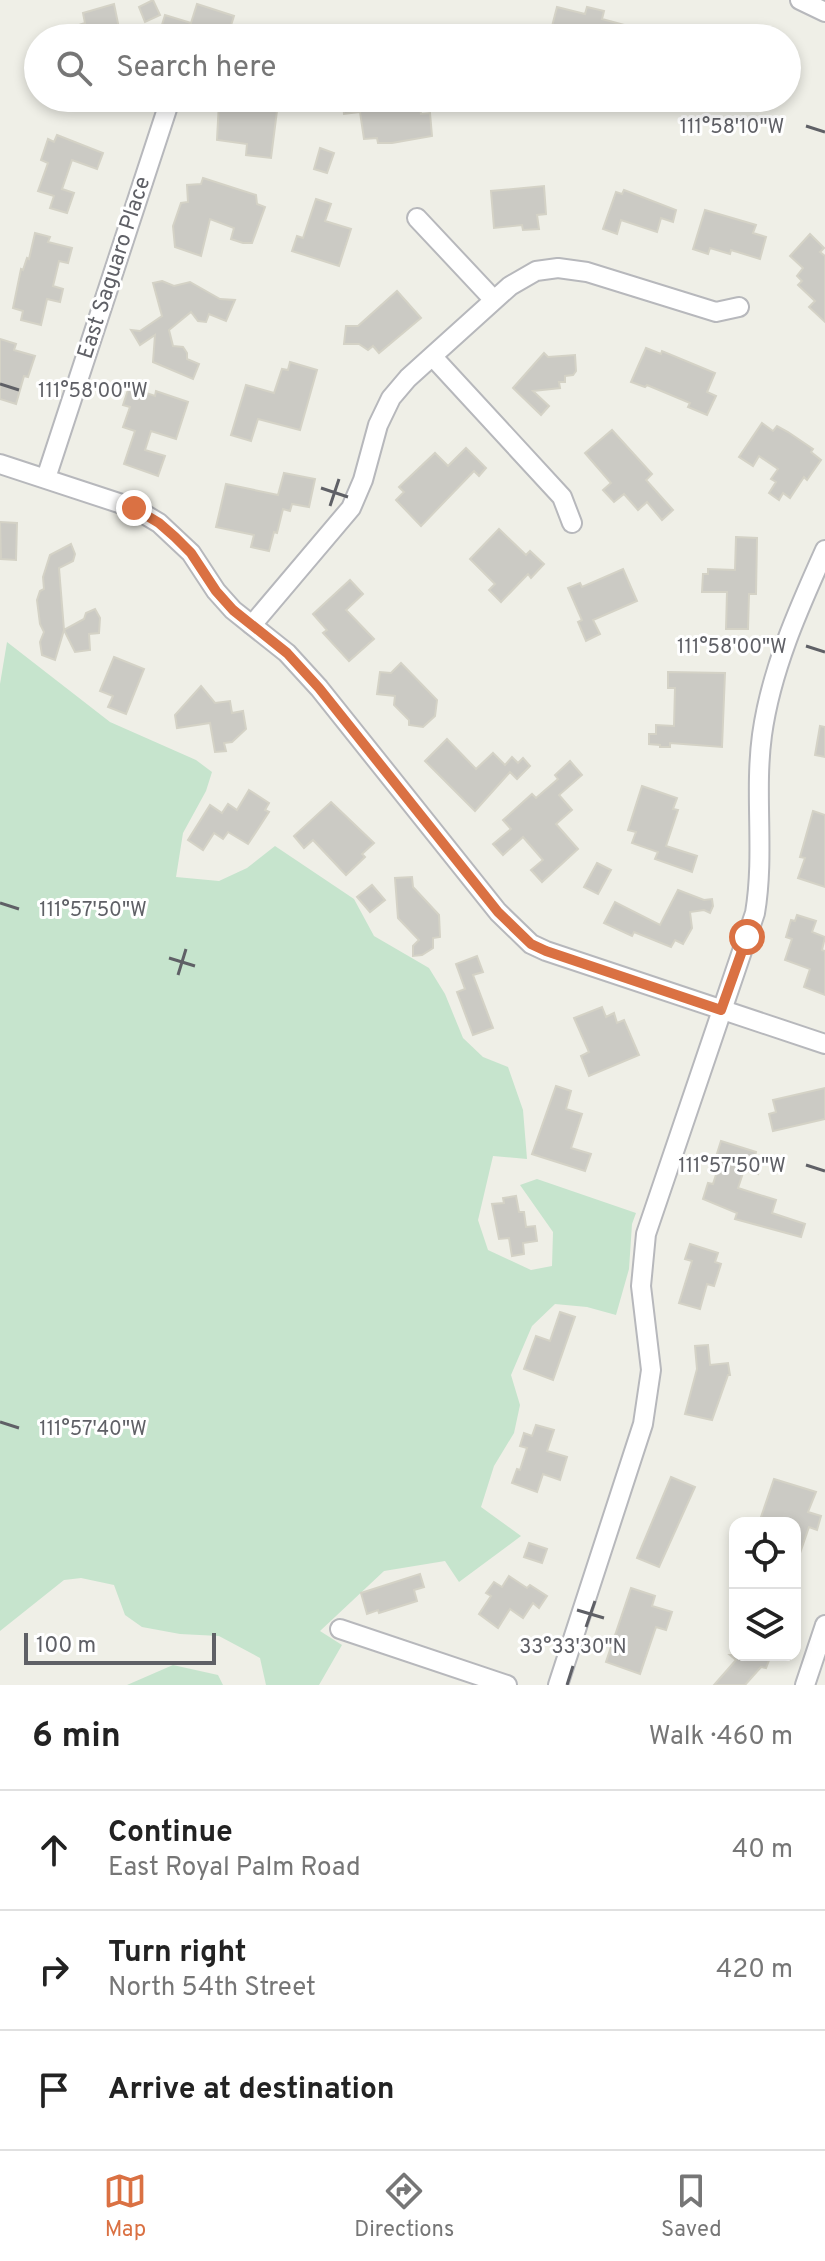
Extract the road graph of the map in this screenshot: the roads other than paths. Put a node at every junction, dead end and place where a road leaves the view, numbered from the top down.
1 (800, 0) edge
2 (825, 12) edge
3 (166, 112) edge
4 (417, 218) dead end
5 (493, 299) junction
6 (739, 307) dead end
7 (433, 357) junction
8 (0, 464) edge
9 (46, 478) junction
10 (572, 523) dead end
11 (825, 550) edge
12 (252, 625) junction
13 (721, 1010) junction
14 (825, 1044) edge
15 (825, 1625) edge
16 (340, 1629) dead end
17 (507, 1685) edge
18 (558, 1685) edge
19 (805, 1685) edge

1 - 2 street
3 - 9 street, East Saguaro Place
4 - 5 street
5 - 6 street
5 - 7 street
7 - 10 street
7 - 12 street
8 - 9 street
9 - 12 street
11 - 13 street
12 - 13 street
13 - 14 street
13 - 18 street
15 - 19 street
16 - 17 street

